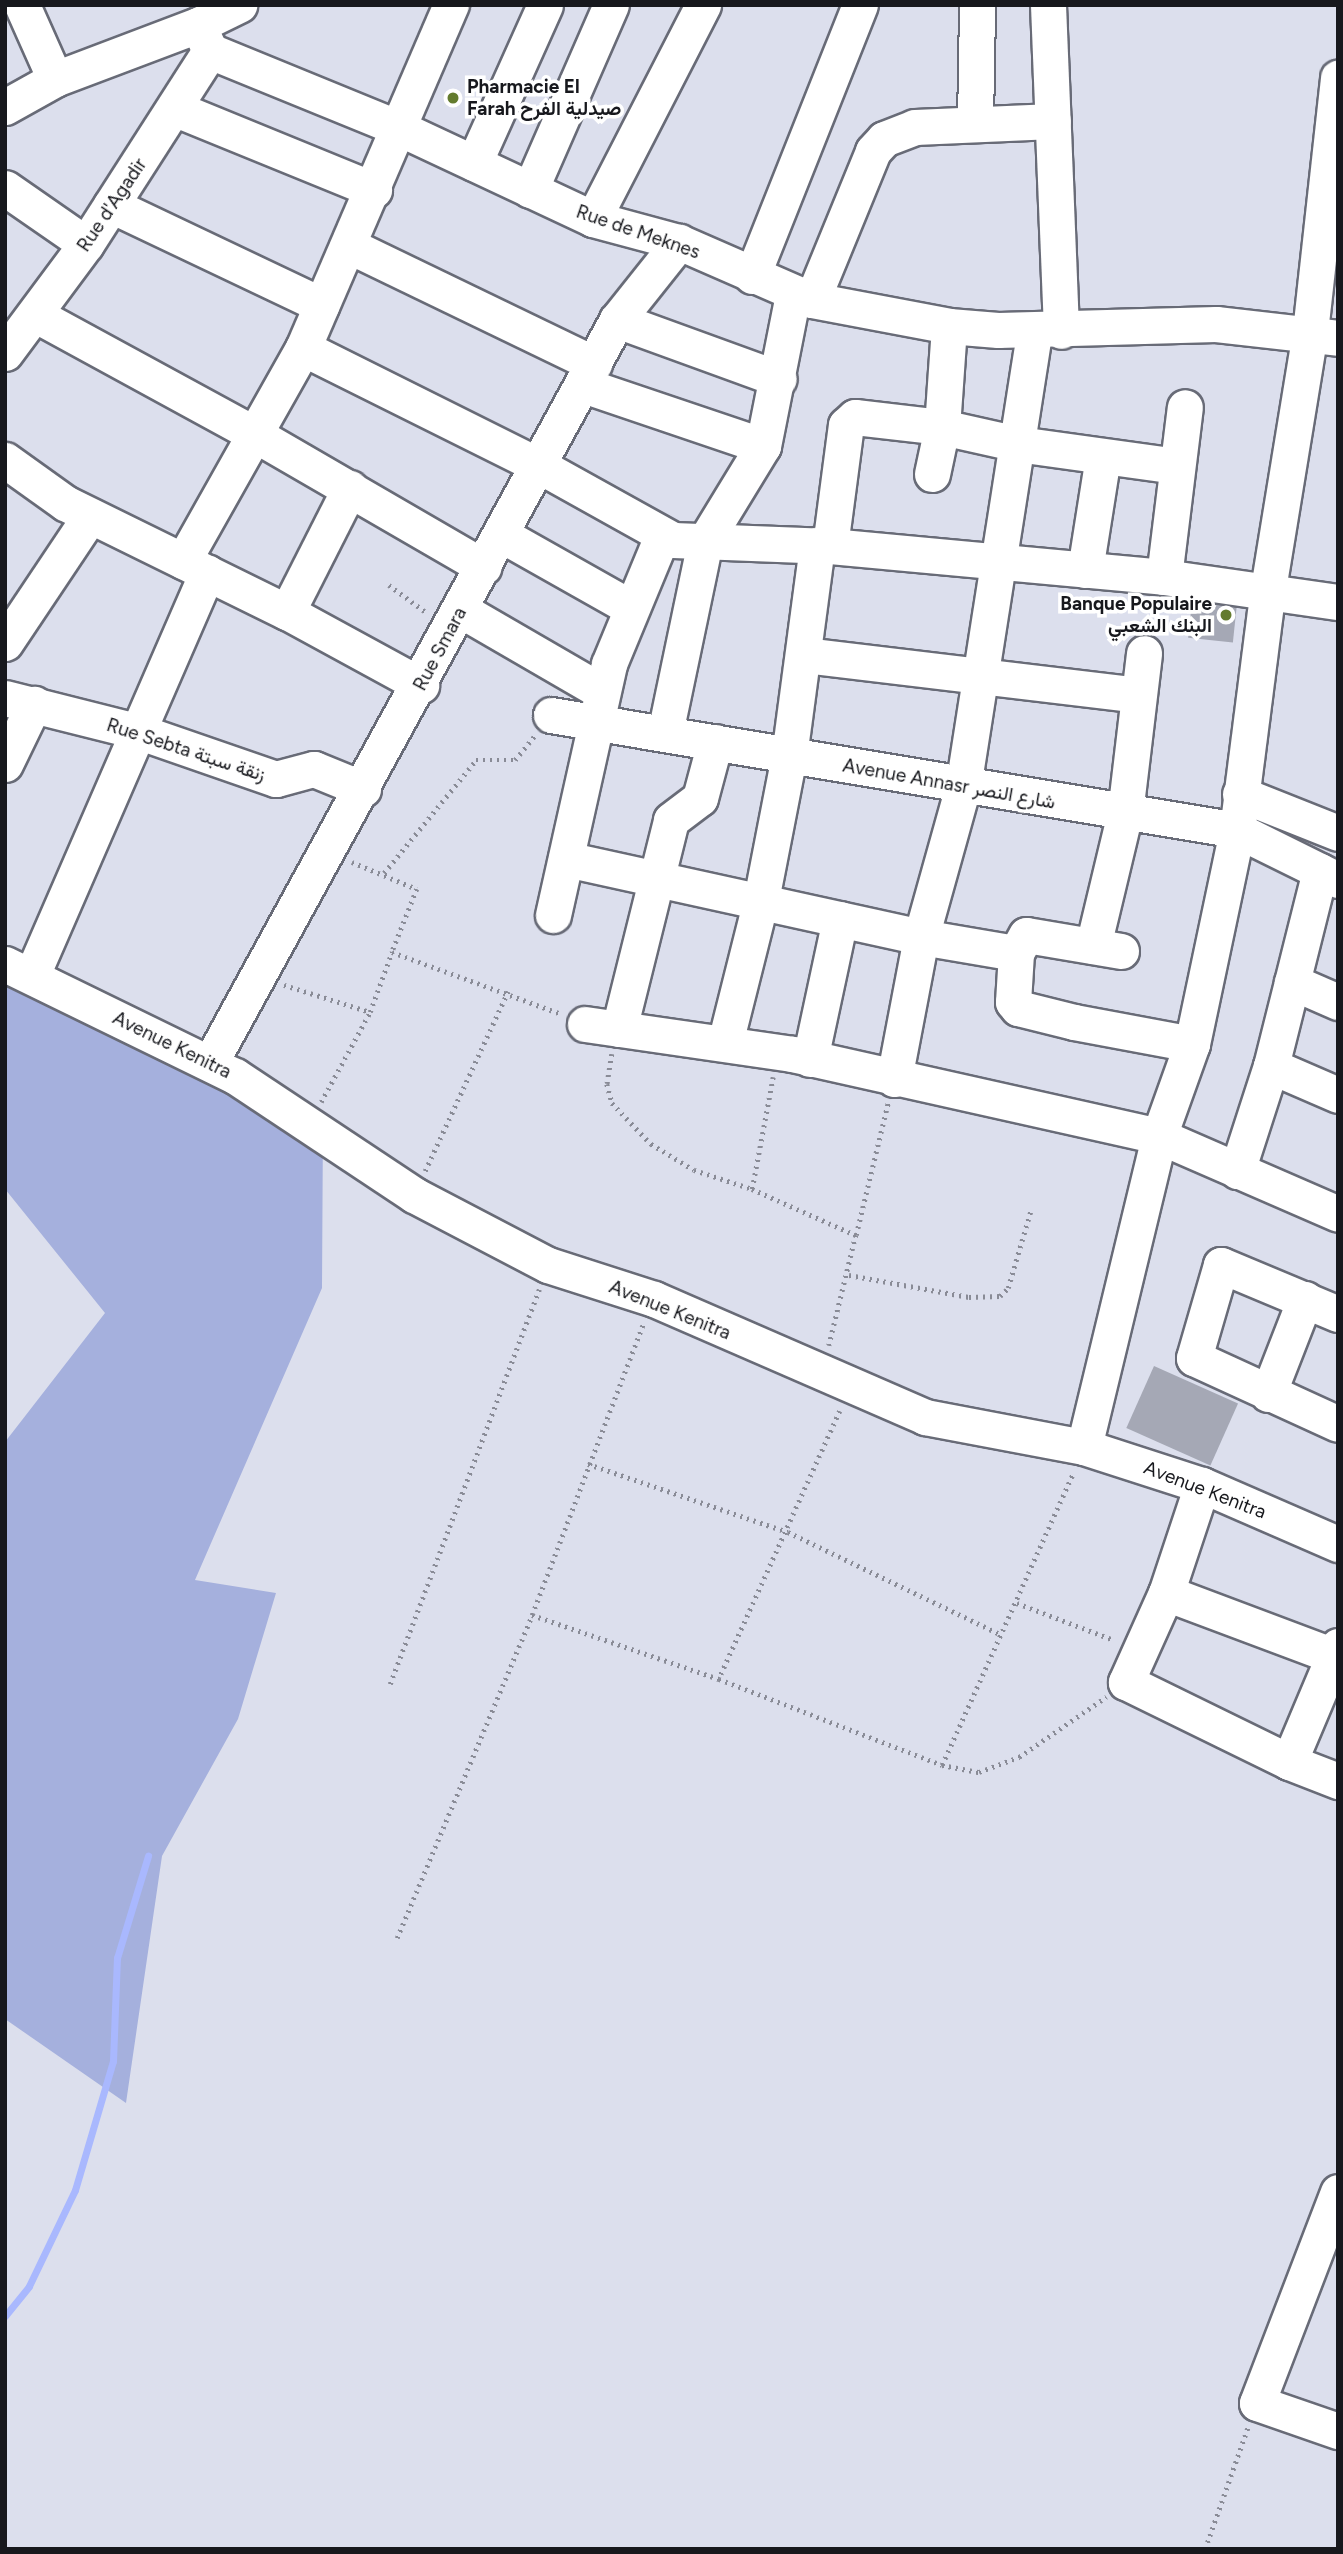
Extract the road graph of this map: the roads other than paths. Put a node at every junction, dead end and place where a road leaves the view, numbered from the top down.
1 (22, 5) edge
2 (239, 5) edge
3 (451, 5) edge
4 (545, 5) edge
5 (611, 5) edge
6 (703, 5) edge
7 (860, 5) edge
8 (977, 5) edge
9 (1048, 5) edge
10 (204, 38) junction
11 (1338, 78) edge
12 (55, 79) junction
13 (5, 107) edge
14 (176, 109) junction
15 (1052, 121) junction
16 (975, 123) junction
17 (401, 129) junction
18 (474, 163) junction
19 (5, 188) edge
20 (374, 190) junction
21 (530, 190) junction
22 (111, 205) junction
23 (593, 219) junction
24 (679, 242) junction
25 (86, 244) junction
26 (350, 246) junction
27 (752, 276) junction
28 (802, 297) junction
29 (322, 305) junction
30 (36, 315) junction
31 (617, 320) junction
32 (949, 326) junction
33 (1047, 331) junction
34 (1324, 335) edge
35 (303, 348) junction
36 (7, 349) edge
37 (589, 375) junction
38 (779, 380) junction
39 (1185, 407) dead end
40 (943, 427) junction
41 (256, 435) junction
42 (1018, 444) junction
43 (763, 446) junction
44 (1103, 456) junction
45 (5, 460) edge
46 (538, 465) junction
47 (1176, 466) junction
48 (932, 474) dead end
49 (350, 488) junction
50 (90, 516) junction
51 (502, 535) junction
52 (662, 537) junction
53 (705, 541) junction
54 (824, 546) junction
55 (1001, 563) junction
56 (195, 566) junction
57 (484, 567) junction
58 (1085, 570) junction
59 (1164, 577) junction
60 (1267, 595) junction
61 (1338, 603) edge
62 (630, 607) junction
63 (287, 612) junction
64 (456, 620) junction
65 (5, 643) edge
66 (1144, 653) dead end
67 (804, 655) junction
68 (978, 674) junction
69 (421, 685) junction
70 (1138, 695) junction
71 (19, 701) edge
72 (598, 706) junction
73 (551, 715) road end
74 (140, 732) junction
75 (665, 733) junction
76 (715, 742) junction
77 (789, 757) junction
78 (5, 764) edge
79 (963, 787) junction
80 (363, 789) junction
81 (1240, 794) junction
82 (1125, 813) junction
83 (1237, 830) junction
84 (1338, 832) edge
85 (566, 859) junction
86 (1329, 875) edge
87 (655, 878) junction
88 (761, 900) junction
89 (554, 915) dead end
90 (841, 919) junction
91 (921, 937) junction
92 (1016, 953) junction
93 (18, 970) edge
94 (1292, 982) junction
95 (1338, 1002) edge
96 (725, 1044) junction
97 (1192, 1044) junction
98 (794, 1056) junction
99 (210, 1063) junction
100 (1271, 1066) junction
101 (894, 1079) junction
102 (1338, 1096) edge
103 (1159, 1136) junction
104 (1237, 1171) junction
105 (1338, 1214) edge
106 (1305, 1299) junction
107 (1338, 1314) edge
108 (1268, 1394) junction
109 (1338, 1424) edge
110 (1084, 1447) junction
111 (1202, 1485) junction
112 (1338, 1544) edge
113 (1166, 1593) junction
114 (1336, 1651) edge
115 (1289, 1762) junction
116 (1338, 1781) edge
117 (1338, 2192) edge
118 (1338, 2431) edge

1 - 12 street
2 - 10 street
3 - 17 street
4 - 18 street
5 - 21 street
6 - 23 street
7 - 27 street
8 - 16 street
9 - 15 street
10 - 12 street
10 - 14 street, Rue d'Agadir
10 - 17 street, Rue de Meknes
11 - 34 street
12 - 13 street
14 - 20 street
14 - 22 street, Rue d'Agadir
15 - 16 street
15 - 33 street
16 - 28 street
17 - 18 street, Rue de Meknes
17 - 20 street
18 - 21 street, Rue de Meknes
19 - 25 street
20 - 26 street
21 - 23 street, Rue de Meknes
22 - 25 street, Rue d'Agadir
22 - 29 street
23 - 24 street, Rue de Meknes
24 - 27 street, Rue de Meknes
24 - 31 street, Rue Smara
25 - 30 street, Rue d'Agadir
26 - 29 street
26 - 37 street
27 - 28 street, Rue de Meknes
28 - 32 street, Rue de Meknes
28 - 38 street
29 - 35 street
30 - 36 street, Rue d'Agadir
30 - 41 street
31 - 37 street, Rue Smara
31 - 38 street
32 - 33 street, Rue de Meknes
32 - 40 street
33 - 34 street, Rue de Meknes
33 - 42 street
34 - 60 street
35 - 41 street
35 - 46 street
37 - 43 street
37 - 46 street, Rue Smara
38 - 43 street
39 - 47 street
40 - 42 street
40 - 48 street
40 - 54 street
41 - 49 street
41 - 56 street
42 - 44 street
42 - 55 street
43 - 53 street
44 - 47 street
44 - 58 street
45 - 50 street
46 - 51 street, Rue Smara
46 - 52 street
47 - 59 street
49 - 57 street
49 - 63 street
50 - 56 street
50 - 65 street
51 - 57 street, Rue Smara
51 - 62 street
52 - 53 street
52 - 62 street
53 - 54 street
53 - 75 street
54 - 55 street
54 - 67 street
55 - 58 street
55 - 68 street
56 - 63 street
56 - 74 street
57 - 64 street, Rue Smara
58 - 59 street
59 - 60 street
60 - 61 street
60 - 81 street
62 - 72 street
63 - 69 street
64 - 69 street, Rue Smara
64 - 72 street
66 - 70 street
67 - 68 street
67 - 77 street
68 - 70 street
68 - 79 street
69 - 80 street, Rue Smara
70 - 82 street
71 - 74 street, Rue Sebta زنقة سبتة
71 - 78 street
72 - 73 street, Avenue Annasr شارع النصر
72 - 75 street, Avenue Annasr شارع النصر
72 - 85 street
74 - 80 street, Rue Sebta زنقة سبتة
74 - 93 street
75 - 76 street, Avenue Annasr شارع النصر
76 - 77 street, Avenue Annasr شارع النصر
76 - 87 street
77 - 79 street, Avenue Annasr شارع النصر
77 - 88 street
79 - 82 street, Avenue Annasr شارع النصر
79 - 91 street
80 - 99 street, Rue Smara
81 - 83 street
81 - 84 street
82 - 83 street, Avenue Annasr شارع النصر
82 - 92 street
83 - 86 street, Avenue Annasr شارع النصر
83 - 97 street
85 - 87 street
85 - 89 street
86 - 94 street
87 - 88 street
87 - 96 street
88 - 90 street
88 - 96 street
90 - 91 street
90 - 98 street
91 - 92 street
91 - 101 street
92 - 97 street
93 - 99 street, Avenue Kenitra
94 - 95 street
94 - 100 street
96 - 98 street
97 - 103 street
98 - 101 street
99 - 110 street, Avenue Kenitra
100 - 102 street
100 - 104 street
101 - 103 street
103 - 104 street
103 - 110 street
104 - 105 street
106 - 107 street
106 - 108 street
106 - 108 street
108 - 109 street
110 - 111 street, Avenue Kenitra
111 - 112 street, Avenue Kenitra
111 - 113 street
113 - 114 street
113 - 115 street
114 - 115 street
115 - 116 street
117 - 118 street

